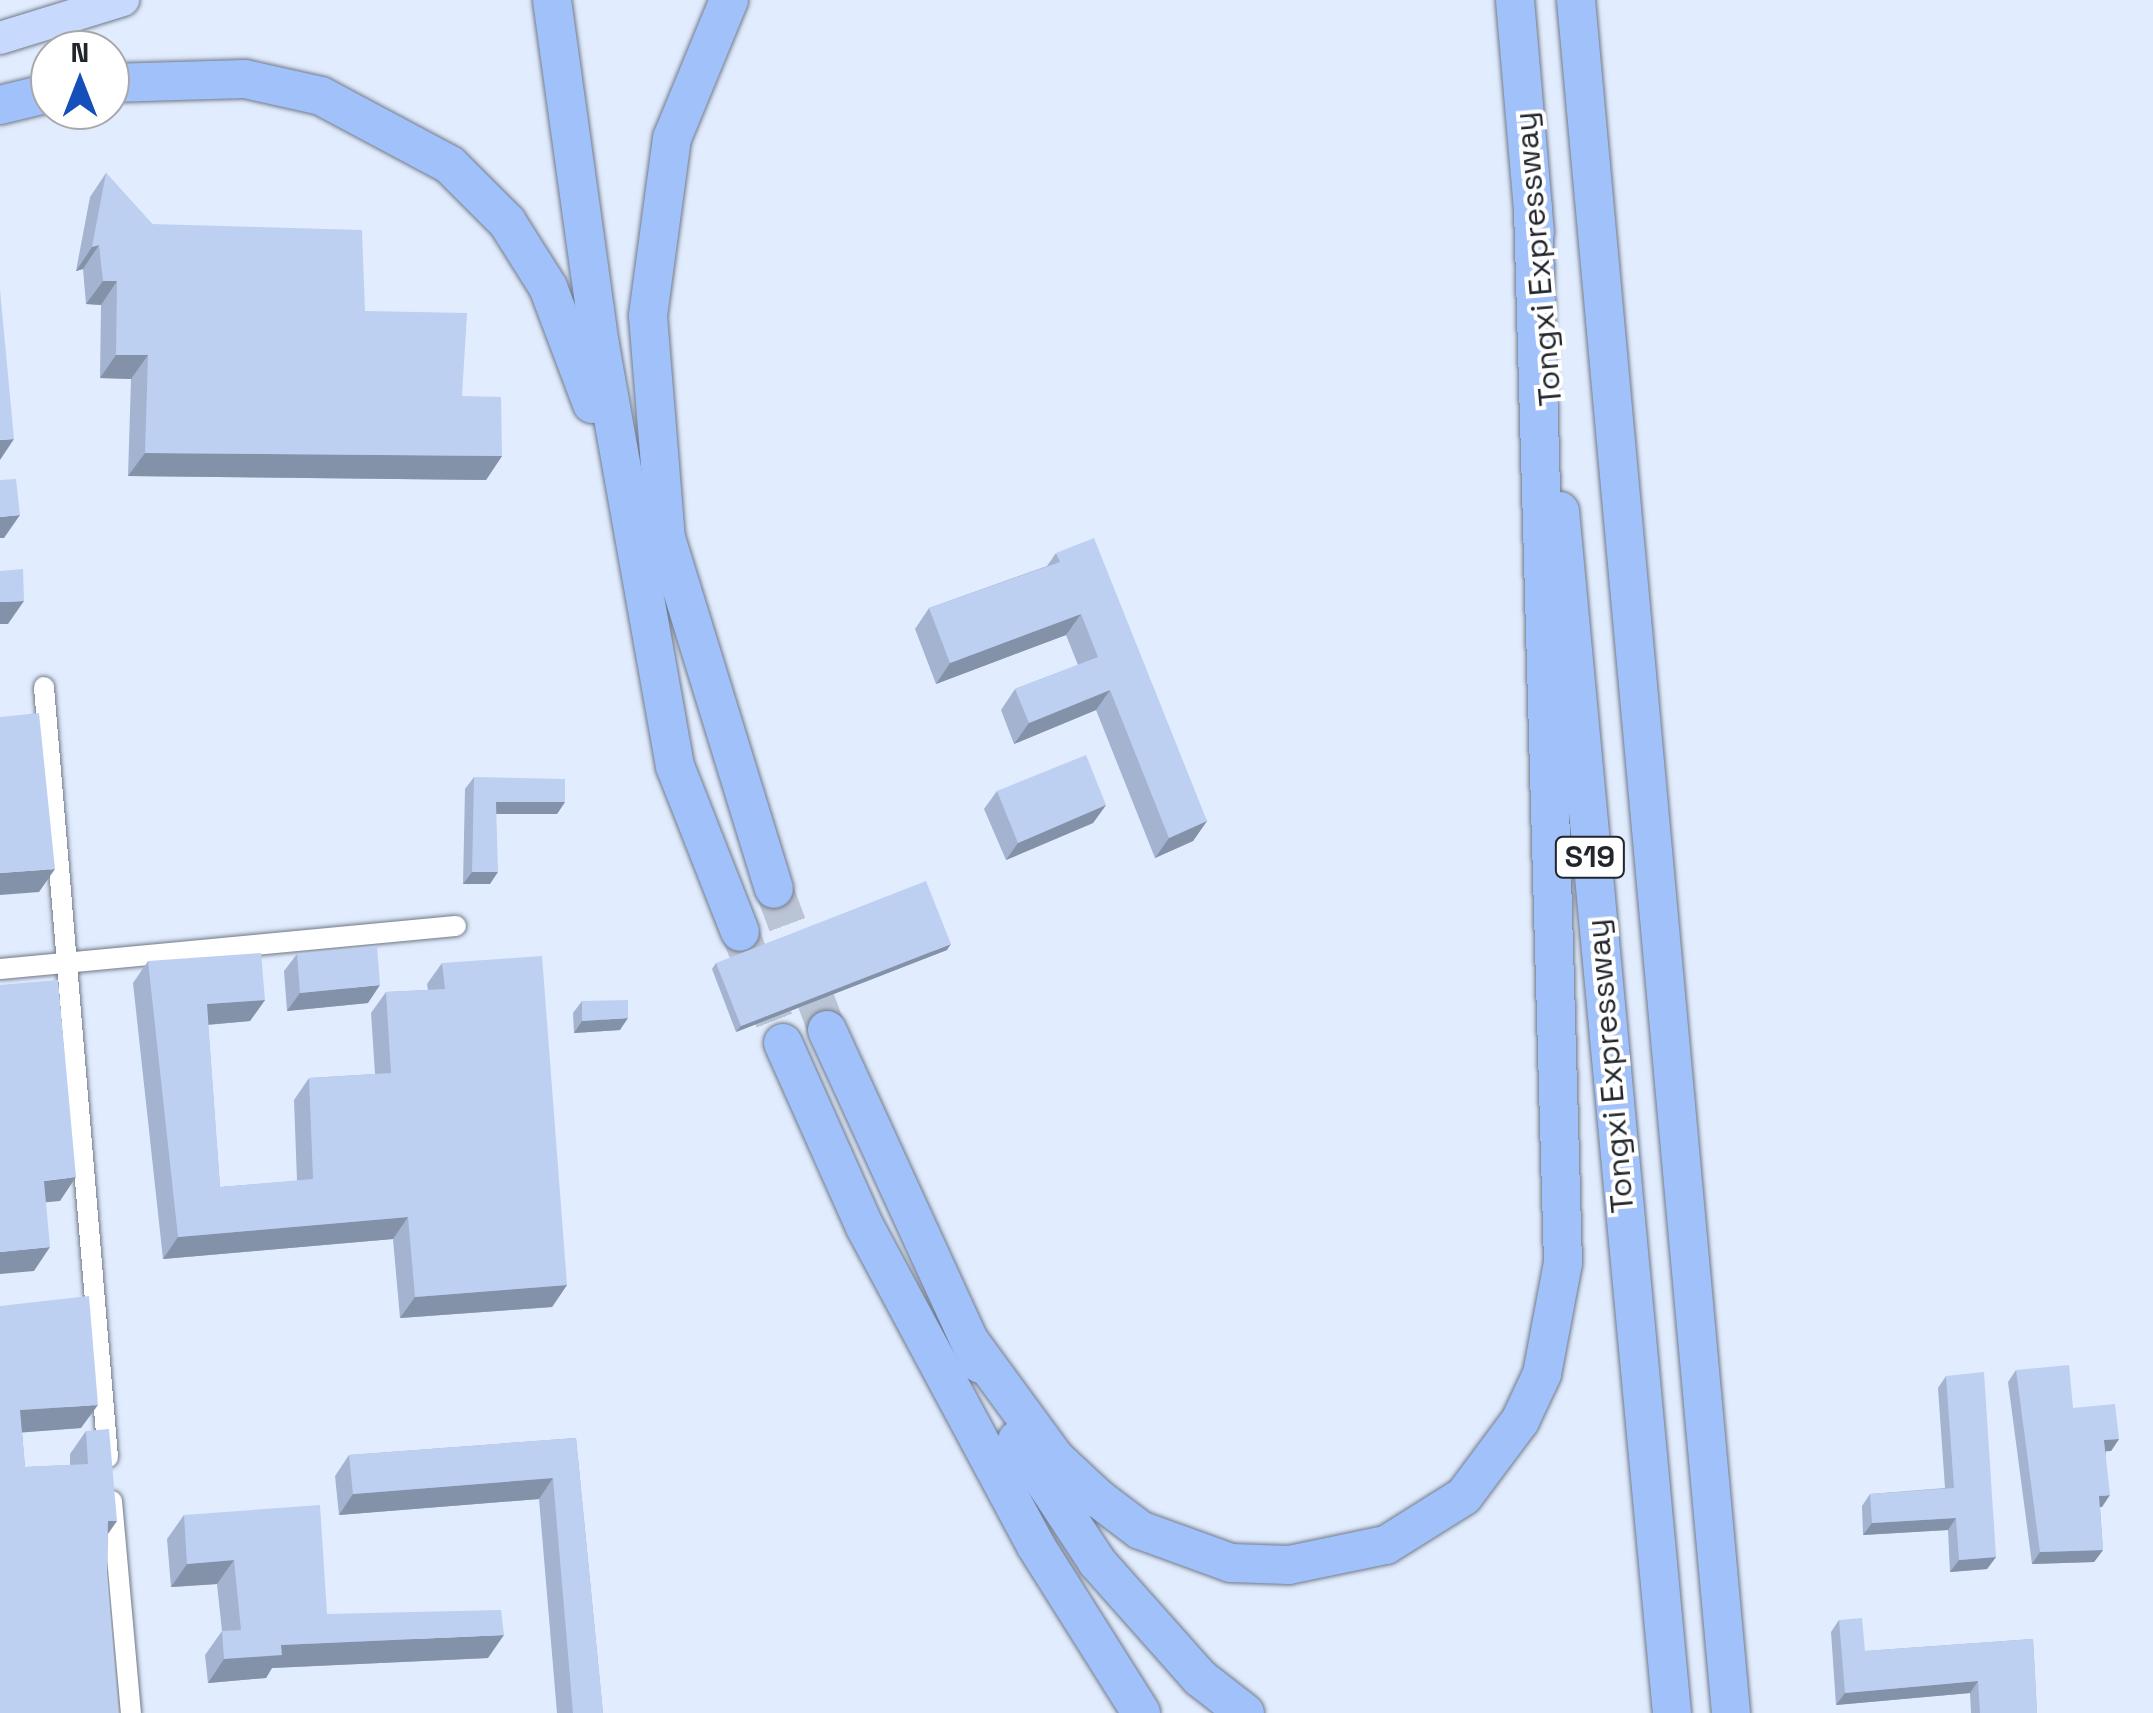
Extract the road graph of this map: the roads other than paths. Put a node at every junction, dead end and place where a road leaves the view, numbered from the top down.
1 (122, 0) edge
2 (552, 0) edge
3 (575, 0) edge
4 (729, 0) edge
5 (1515, 0) edge
6 (1576, 0) edge
7 (0, 38) edge
8 (130, 82) edge
9 (30, 98) edge
10 (0, 105) edge
11 (586, 188) junction
12 (1533, 207) junction
13 (652, 546) junction
14 (44, 687) dead end
15 (774, 889) tunnel mouth
16 (456, 926) dead end
17 (740, 932) tunnel mouth
18 (65, 962) junction
19 (0, 969) edge
20 (827, 1030) tunnel mouth
21 (783, 1043) tunnel mouth
22 (970, 1343) junction
23 (948, 1380) junction
24 (1702, 1404) junction
25 (130, 1713) edge
26 (1142, 1713) edge
27 (1209, 1713) edge
28 (1245, 1713) edge
29 (1672, 1713) edge
30 (1730, 1713) edge
31 (1744, 1713) edge

1 - 7 main road
2 - 11 highway
3 - 11 highway
4 - 13 highway
5 - 12 highway, Tongxi Expressway / S19
6 - 24 highway, Tongxi Expressway / S19
8 - 13 highway
9 - 10 highway
11 - 13 highway
12 - 22 highway
12 - 29 highway, Tongxi Expressway / S19
13 - 15 highway
13 - 17 highway
14 - 18 street
16 - 18 street
18 - 19 street
18 - 25 street
20 - 22 highway
21 - 23 highway
22 - 28 highway
23 - 26 highway
23 - 27 highway
24 - 30 highway, Tongxi Expressway / S19
24 - 31 highway

